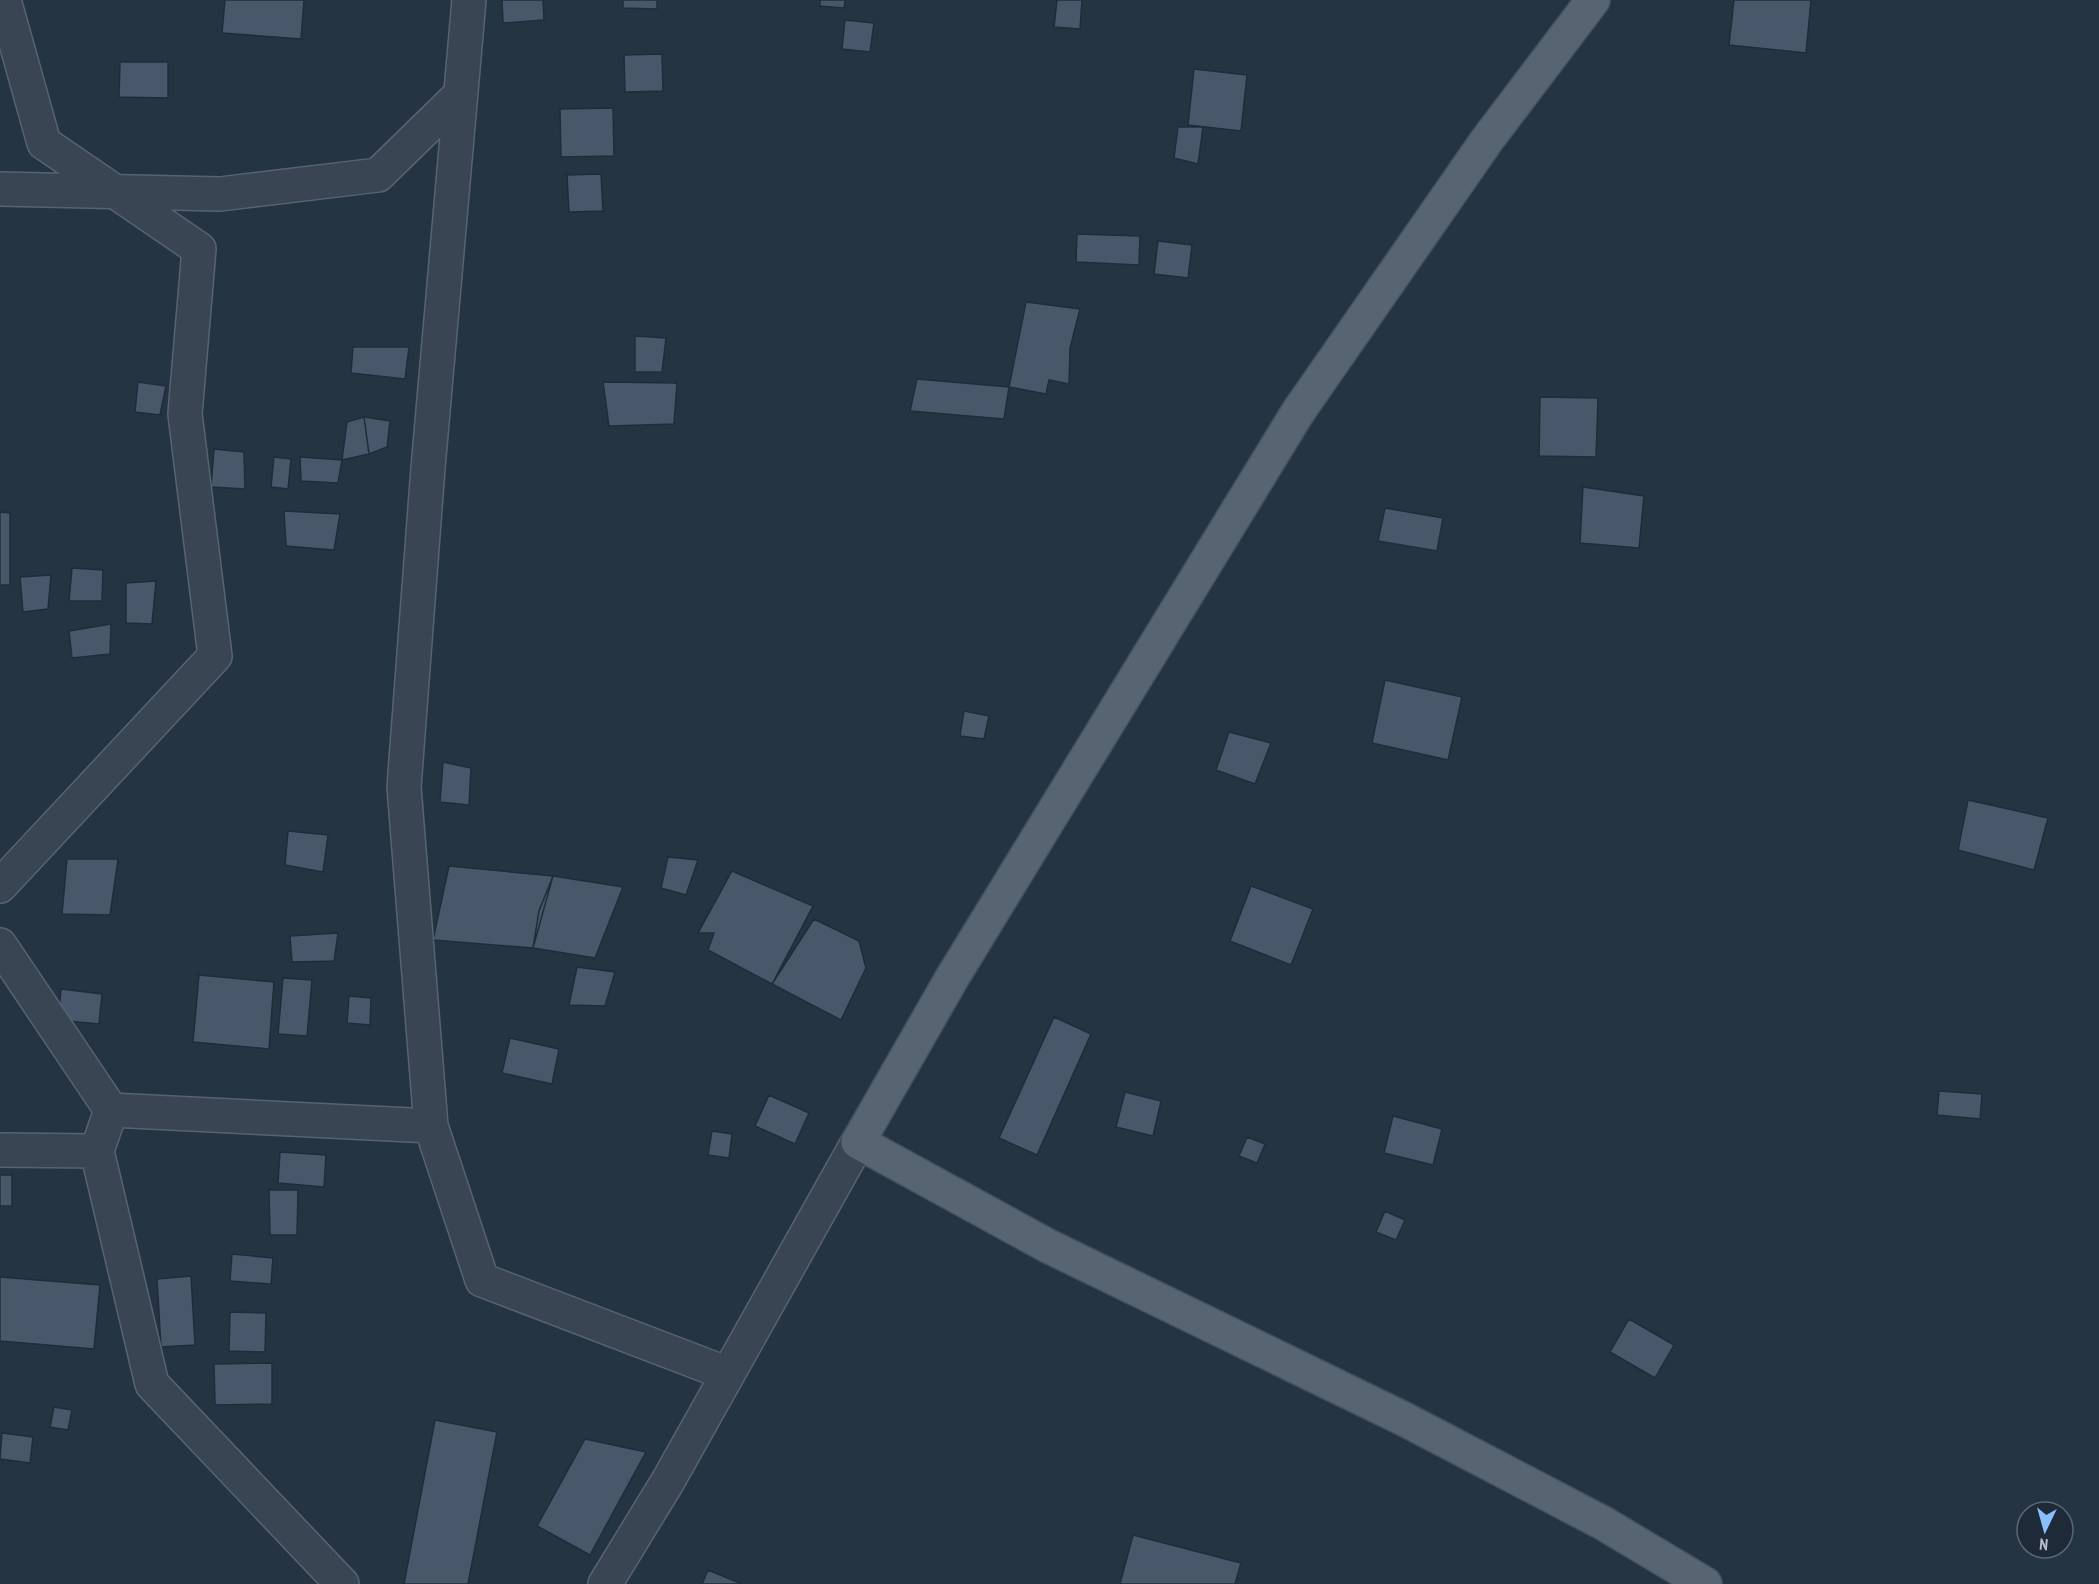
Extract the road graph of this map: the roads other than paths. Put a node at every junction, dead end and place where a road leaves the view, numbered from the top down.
1 (4, 0) edge
2 (469, 0) edge
3 (1593, 0) edge
4 (460, 95) junction
5 (0, 189) edge
6 (114, 191) junction
7 (0, 886) edge
8 (0, 945) edge
9 (111, 1110) junction
10 (431, 1126) junction
11 (858, 1142) junction
12 (0, 1150) edge
13 (98, 1151) junction
14 (728, 1374) junction
15 (342, 1584) edge
16 (605, 1584) edge
17 (1705, 1584) edge

1 - 6 street
2 - 4 street
3 - 11 main road
4 - 6 street
4 - 10 street
5 - 6 street
6 - 7 street
8 - 9 street
9 - 10 street
9 - 13 street
10 - 14 street
11 - 14 street
11 - 17 main road
12 - 13 street
13 - 15 street
14 - 16 street

